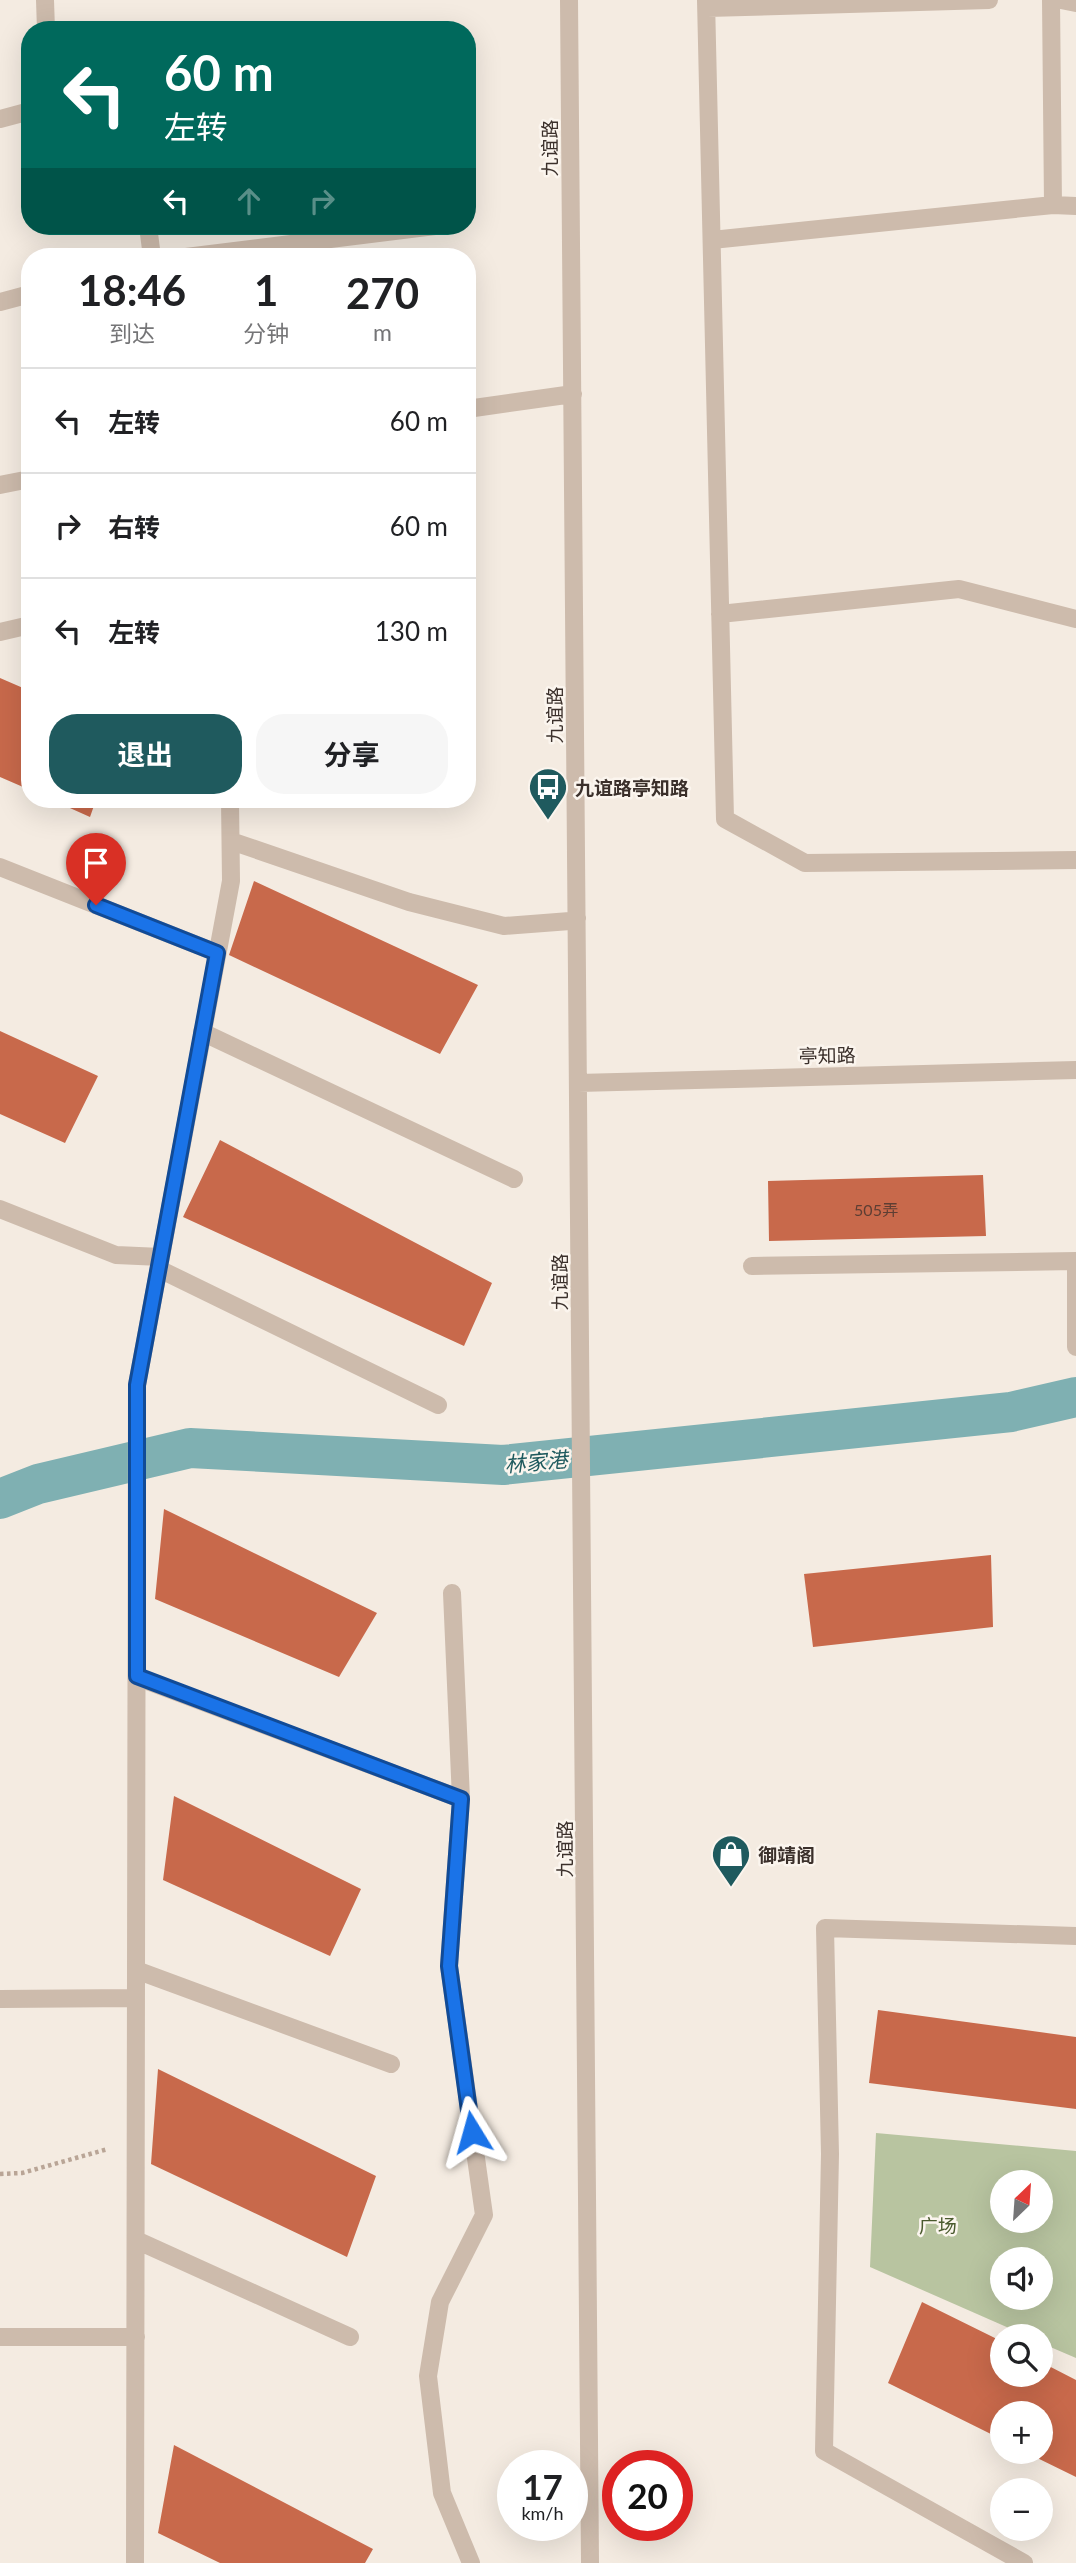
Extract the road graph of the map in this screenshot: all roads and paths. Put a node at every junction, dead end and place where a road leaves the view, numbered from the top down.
1 (45, 0) edge
2 (569, 0) edge
3 (989, 0) edge
4 (1051, 0) edge
5 (1061, 0) edge
6 (1076, 3) edge
7 (707, 4) edge
8 (46, 21) edge
9 (21, 113) edge
10 (0, 119) edge
11 (1053, 205) junction
12 (1076, 206) edge
13 (363, 235) edge
14 (712, 240) junction
15 (258, 248) edge
16 (21, 296) edge
17 (0, 302) edge
18 (573, 394) junction
19 (476, 408) edge
20 (21, 481) edge
21 (0, 485) edge
22 (720, 614) junction
23 (1076, 619) edge
24 (21, 627) edge
25 (0, 632) edge
26 (230, 808) edge
27 (231, 841) junction
28 (1076, 860) edge
29 (0, 867) edge
30 (577, 918) junction
31 (217, 953) junction
32 (202, 1032) junction
33 (1076, 1070) edge
34 (578, 1083) junction
35 (514, 1179) dead end
36 (0, 1209) edge
37 (1076, 1261) edge
38 (160, 1263) junction
39 (752, 1266) dead end
40 (1076, 1342) edge
41 (1076, 1347) edge
42 (438, 1405) dead end
43 (452, 1593) dead end
44 (137, 1676) junction
45 (461, 1799) junction
46 (1076, 1936) edge
47 (136, 1970) junction
48 (136, 1998) junction
49 (0, 1999) edge
50 (391, 2064) dead end
51 (136, 2141) junction
52 (0, 2174) edge
53 (136, 2241) junction
54 (0, 2337) edge
55 (135, 2337) junction
56 (350, 2337) dead end
57 (135, 2563) edge
58 (471, 2563) edge
59 (590, 2563) edge
60 (1024, 2563) edge

1 - 8 street
2 - 18 street, 九谊路
3 - 7 street
4 - 11 street
5 - 6 street
7 - 14 street
9 - 10 street
11 - 12 street
11 - 14 street
13 - 15 street
14 - 22 street
16 - 17 street
18 - 19 street
18 - 30 street, 九谊路
20 - 21 street
22 - 23 street
22 - 28 street
24 - 25 street
26 - 27 street
27 - 30 street
27 - 31 street
29 - 31 street
30 - 34 street, 九谊路
31 - 32 street
32 - 35 street
32 - 38 street
33 - 34 street, 亭知路
34 - 59 street, 九谊路
36 - 38 street
37 - 39 street
37 - 40 street
38 - 42 street
38 - 44 street
40 - 41 street
43 - 45 street
44 - 45 street
44 - 47 street
45 - 58 street
46 - 60 street
47 - 48 street
47 - 50 street
48 - 49 street
48 - 51 street
51 - 52 path
51 - 53 street
53 - 55 street
53 - 56 street
54 - 55 street
55 - 57 street

